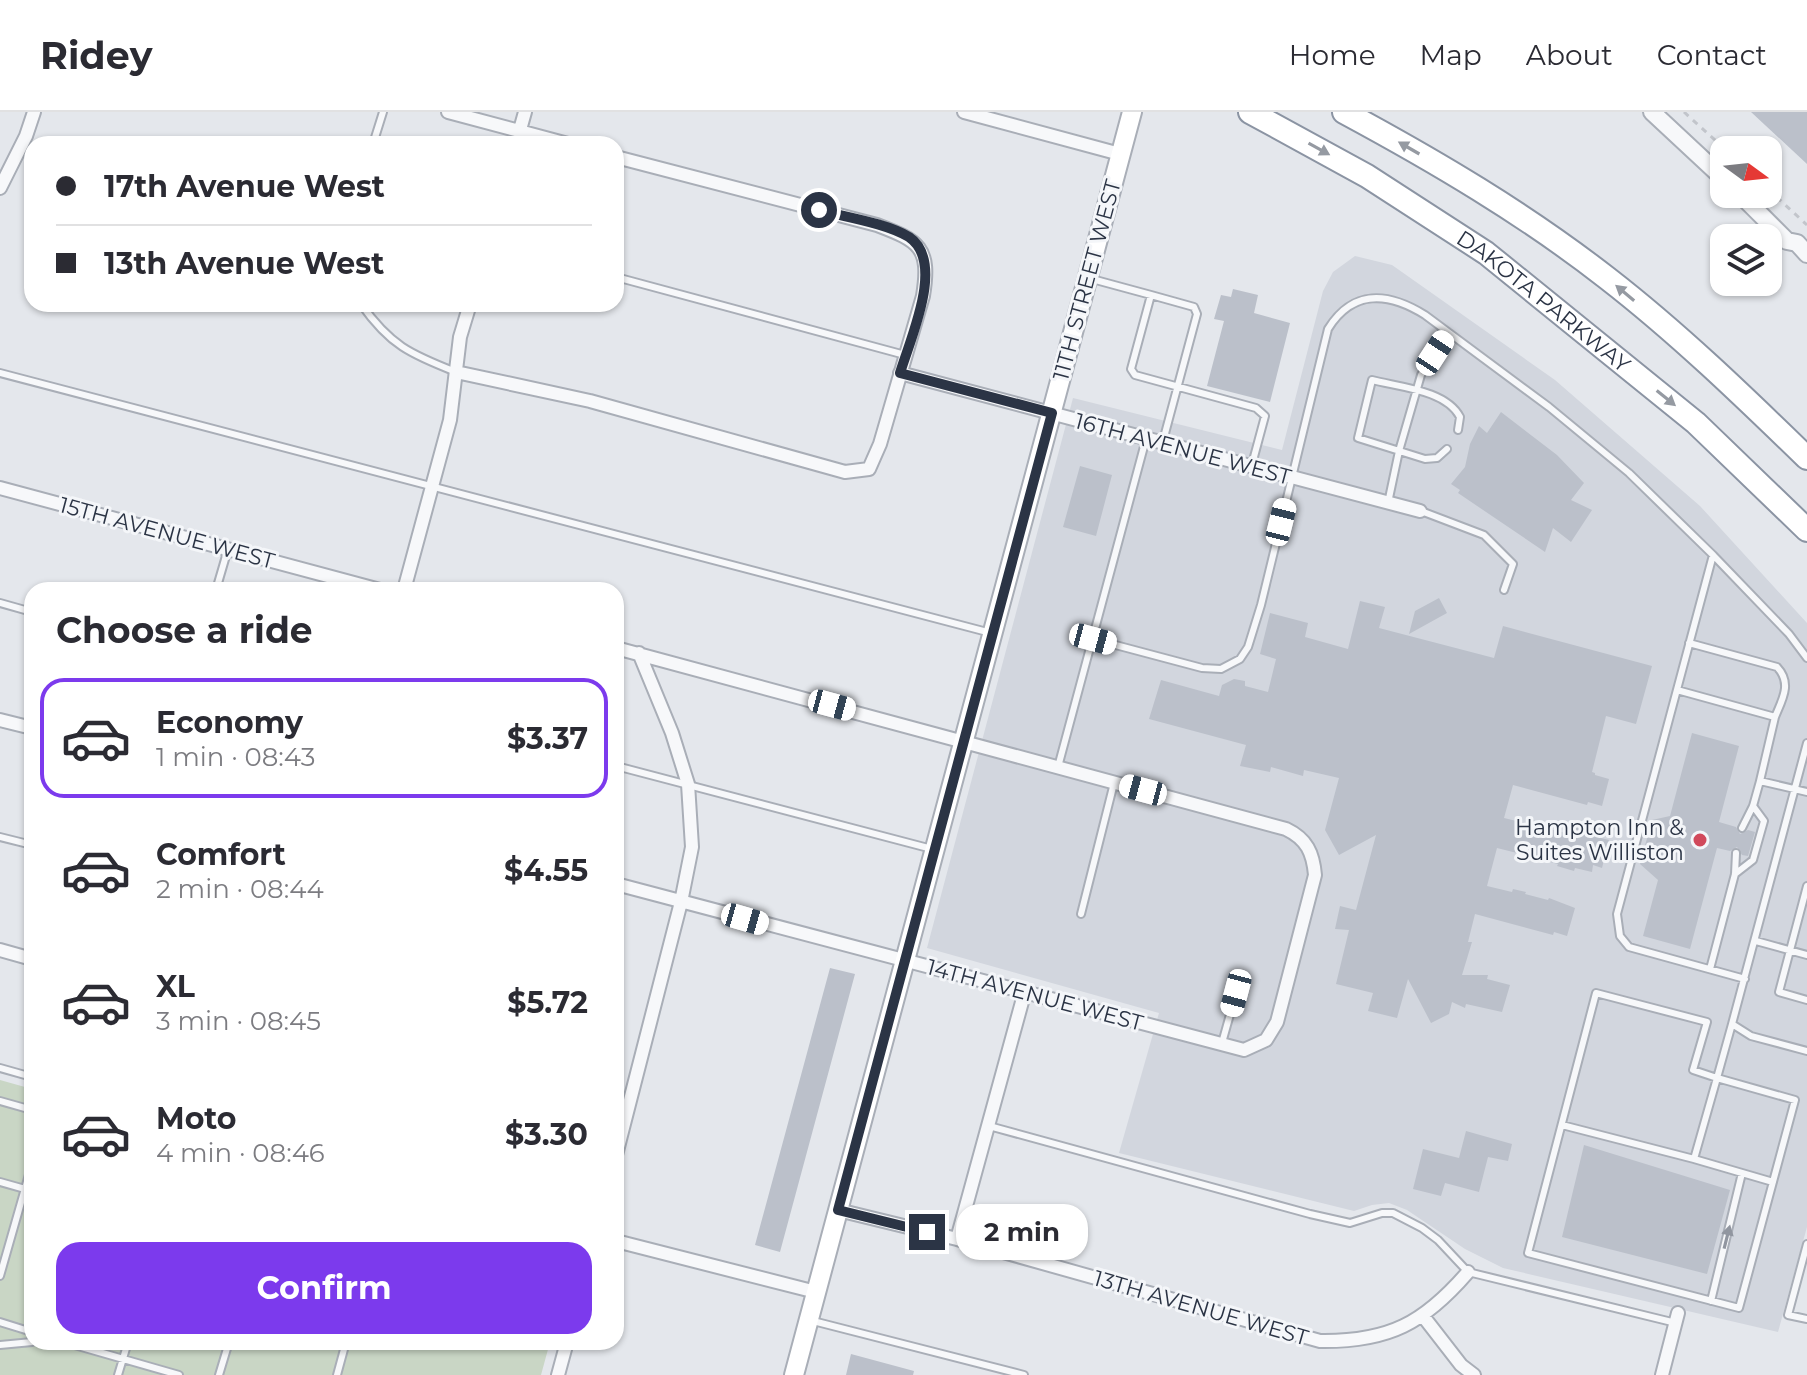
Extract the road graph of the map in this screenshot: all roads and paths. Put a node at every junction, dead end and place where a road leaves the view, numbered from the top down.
1 (34, 112) edge
2 (383, 112) edge
3 (448, 112) edge
4 (525, 112) edge
5 (964, 112) edge
6 (1132, 112) edge
7 (1250, 112) edge
8 (1344, 112) edge
9 (1652, 112) edge
10 (1684, 112) edge
11 (26, 136) edge
12 (376, 136) edge
13 (512, 136) edge
14 (518, 136) edge
15 (1711, 136) edge
16 (24, 140) edge
17 (1120, 154) junction
18 (624, 159) edge
19 (1710, 166) edge
20 (0, 188) edge
21 (1782, 202) edge
22 (1754, 208) edge
23 (1807, 225) edge
24 (1804, 246) edge
25 (1087, 278) junction
26 (624, 279) edge
27 (1151, 295) junction
28 (367, 312) edge
29 (468, 312) edge
30 (1448, 332) junction
31 (905, 355) junction
32 (456, 372) junction
33 (0, 373) edge
34 (900, 373) junction
35 (1178, 387) junction
36 (1417, 392) junction
37 (1052, 413) junction
38 (1458, 430) dead end
39 (1146, 439) junction
40 (1162, 443) junction
41 (1447, 449) dead end
42 (1399, 451) junction
43 (1807, 458) edge
44 (1251, 468) junction
45 (1291, 479) junction
46 (432, 487) junction
47 (0, 488) edge
48 (1388, 503) junction
49 (1420, 511) joint
50 (1807, 530) edge
51 (228, 549) junction
52 (1713, 555) junction
53 (218, 582) edge
54 (350, 582) edge
55 (406, 582) edge
56 (1504, 590) dead end
57 (0, 603) edge
58 (24, 610) edge
59 (993, 633) junction
60 (1093, 639) junction
61 (1689, 643) junction
62 (624, 650) edge
63 (639, 653) junction
64 (1807, 658) edge
65 (1677, 690) junction
66 (1775, 717) junction
67 (0, 720) edge
68 (24, 726) edge
69 (964, 742) junction
70 (1807, 743) edge
71 (1058, 767) junction
72 (624, 768) edge
73 (1760, 781) junction
74 (1114, 783) junction
75 (688, 784) junction
76 (1795, 789) junction
77 (1807, 792) edge
78 (1753, 806) junction
79 (1742, 828) dead end
80 (0, 837) edge
81 (24, 843) edge
82 (936, 850) junction
83 (1736, 853) dead end
84 (1735, 874) junction
85 (624, 886) edge
86 (1807, 886) edge
87 (681, 902) junction
88 (1081, 914) dead end
89 (1756, 941) junction
90 (0, 950) edge
91 (1790, 950) junction
92 (1807, 955) edge
93 (24, 957) edge
94 (906, 960) junction
95 (1710, 969) junction
96 (1745, 979) junction
97 (1025, 991) junction
98 (1236, 993) dead end
99 (1807, 1000) edge
100 (1732, 1024) junction
101 (1222, 1045) junction
102 (1807, 1051) edge
103 (0, 1068) edge
104 (24, 1075) edge
105 (1717, 1078) junction
106 (0, 1101) edge
107 (24, 1108) edge
108 (624, 1124) edge
109 (1562, 1125) junction
110 (989, 1126) junction
111 (1694, 1159) junction
112 (1742, 1173) junction
113 (0, 1182) edge
114 (1773, 1182) junction
115 (24, 1189) edge
116 (24, 1202) edge
117 (838, 1210) junction
118 (957, 1239) junction
119 (624, 1243) edge
120 (1807, 1244) edge
121 (1468, 1272) junction
122 (0, 1276) edge
123 (816, 1292) junction
124 (1683, 1294) junction
125 (1711, 1301) junction
126 (1423, 1316) junction
127 (1677, 1318) junction
128 (1807, 1319) edge
129 (809, 1320) junction
130 (0, 1322) edge
131 (24, 1330) edge
132 (24, 1343) edge
133 (0, 1345) edge
134 (91, 1350) edge
135 (126, 1350) edge
136 (227, 1350) edge
137 (344, 1350) edge
138 (565, 1350) edge
139 (123, 1360) junction
140 (118, 1375) edge
141 (179, 1375) edge
142 (219, 1375) edge
143 (337, 1375) edge
144 (558, 1375) edge
145 (794, 1375) edge
146 (1024, 1375) edge
147 (1474, 1375) edge
148 (1662, 1375) edge

1 - 11 street
2 - 12 lane
3 - 13 street
4 - 14 street
5 - 17 street
6 - 17 main road, 11TH STREET WEST
7 -> 50 highway, DAKOTA PARKWAY
43 -> 8 highway
9 - 19 street
10 - 15 path
16 - 20 street
17 - 25 main road, 11TH STREET WEST
18 - 31 street
21 - 23 path
22 - 24 street
25 - 27 lane
25 - 37 main road, 11TH STREET WEST
26 - 31 lane
27 - 35 lane
27 - 35 lane
28 - 32 lane
29 - 32 street
30 - 36 lane
30 - 45 lane
30 - 52 lane
31 - 34 street
32 - 34 street
32 - 46 street
33 - 46 lane
34 - 37 street, 16TH AVENUE WEST
35 - 40 lane
35 - 44 lane
36 - 38 lane
36 - 42 lane
36 - 42 lane
37 - 39 street, 16TH AVENUE WEST
37 - 59 main road, 11TH STREET WEST
39 - 40 street, 16TH AVENUE WEST
39 - 60 lane
40 - 44 street, 16TH AVENUE WEST
41 - 42 lane
42 - 48 lane
44 - 45 street, 16TH AVENUE WEST
45 - 48 street, 16TH AVENUE WEST
45 - 60 lane
46 - 55 street
46 - 59 lane
47 - 51 street, 15TH AVENUE WEST
48 - 49 street, 16TH AVENUE WEST
49 - 56 lane
51 - 53 lane
51 - 54 street, 15TH AVENUE WEST
52 - 61 lane
52 - 64 lane
57 - 58 lane
59 - 69 main road, 11TH STREET WEST
60 - 71 lane
61 - 65 lane
61 - 66 lane
62 - 63 street
63 - 69 street
63 - 75 street
65 - 66 lane
65 - 95 lane
66 - 73 lane
67 - 68 street
69 - 71 street
69 - 82 main road, 11TH STREET WEST
70 - 76 lane
71 - 74 street
72 - 75 lane
73 - 76 lane
73 - 78 lane
74 - 88 lane
74 - 101 street, 14TH AVENUE WEST
75 - 82 lane
75 - 87 street
76 - 77 lane
76 - 89 lane
78 - 79 lane
78 - 84 lane
80 - 81 lane
82 - 94 main road, 11TH STREET WEST
83 - 84 lane
84 - 95 lane
85 - 87 street, 14TH AVENUE WEST
86 - 91 lane
87 - 94 street, 14TH AVENUE WEST
87 - 108 street
89 - 91 lane
89 - 96 lane
90 - 93 street
91 - 92 lane
91 - 99 lane
94 - 97 street, 14TH AVENUE WEST
94 - 117 main road, 11TH STREET WEST
95 - 96 lane
96 - 100 lane
97 - 101 street, 14TH AVENUE WEST
97 - 110 street
98 - 101 lane
100 - 102 lane
100 - 105 lane
103 - 104 lane
105 - 109 lane
105 - 111 lane
105 - 114 lane
106 - 107 lane
109 - 111 lane
109 - 124 lane
110 - 118 street
110 - 121 lane
111 - 112 lane
112 - 114 lane
125 -> 112 lane
113 - 115 lane
114 - 125 lane
116 - 122 lane
117 - 118 street, 13TH AVENUE WEST
117 - 123 main road, 11TH STREET WEST
118 - 126 street, 13TH AVENUE WEST
119 - 123 street
120 - 128 lane
121 - 126 street, 13TH AVENUE WEST
121 - 127 lane
123 - 129 main road, 11TH STREET WEST
124 - 125 lane
124 - 127 lane
126 - 147 street
127 - 148 street
129 - 145 main road, 11TH STREET WEST
129 - 146 lane
130 - 131 lane
132 - 133 lane
134 - 139 lane
135 - 139 lane
136 - 142 lane
137 - 143 lane
138 - 144 street
139 - 140 lane
139 - 141 lane

